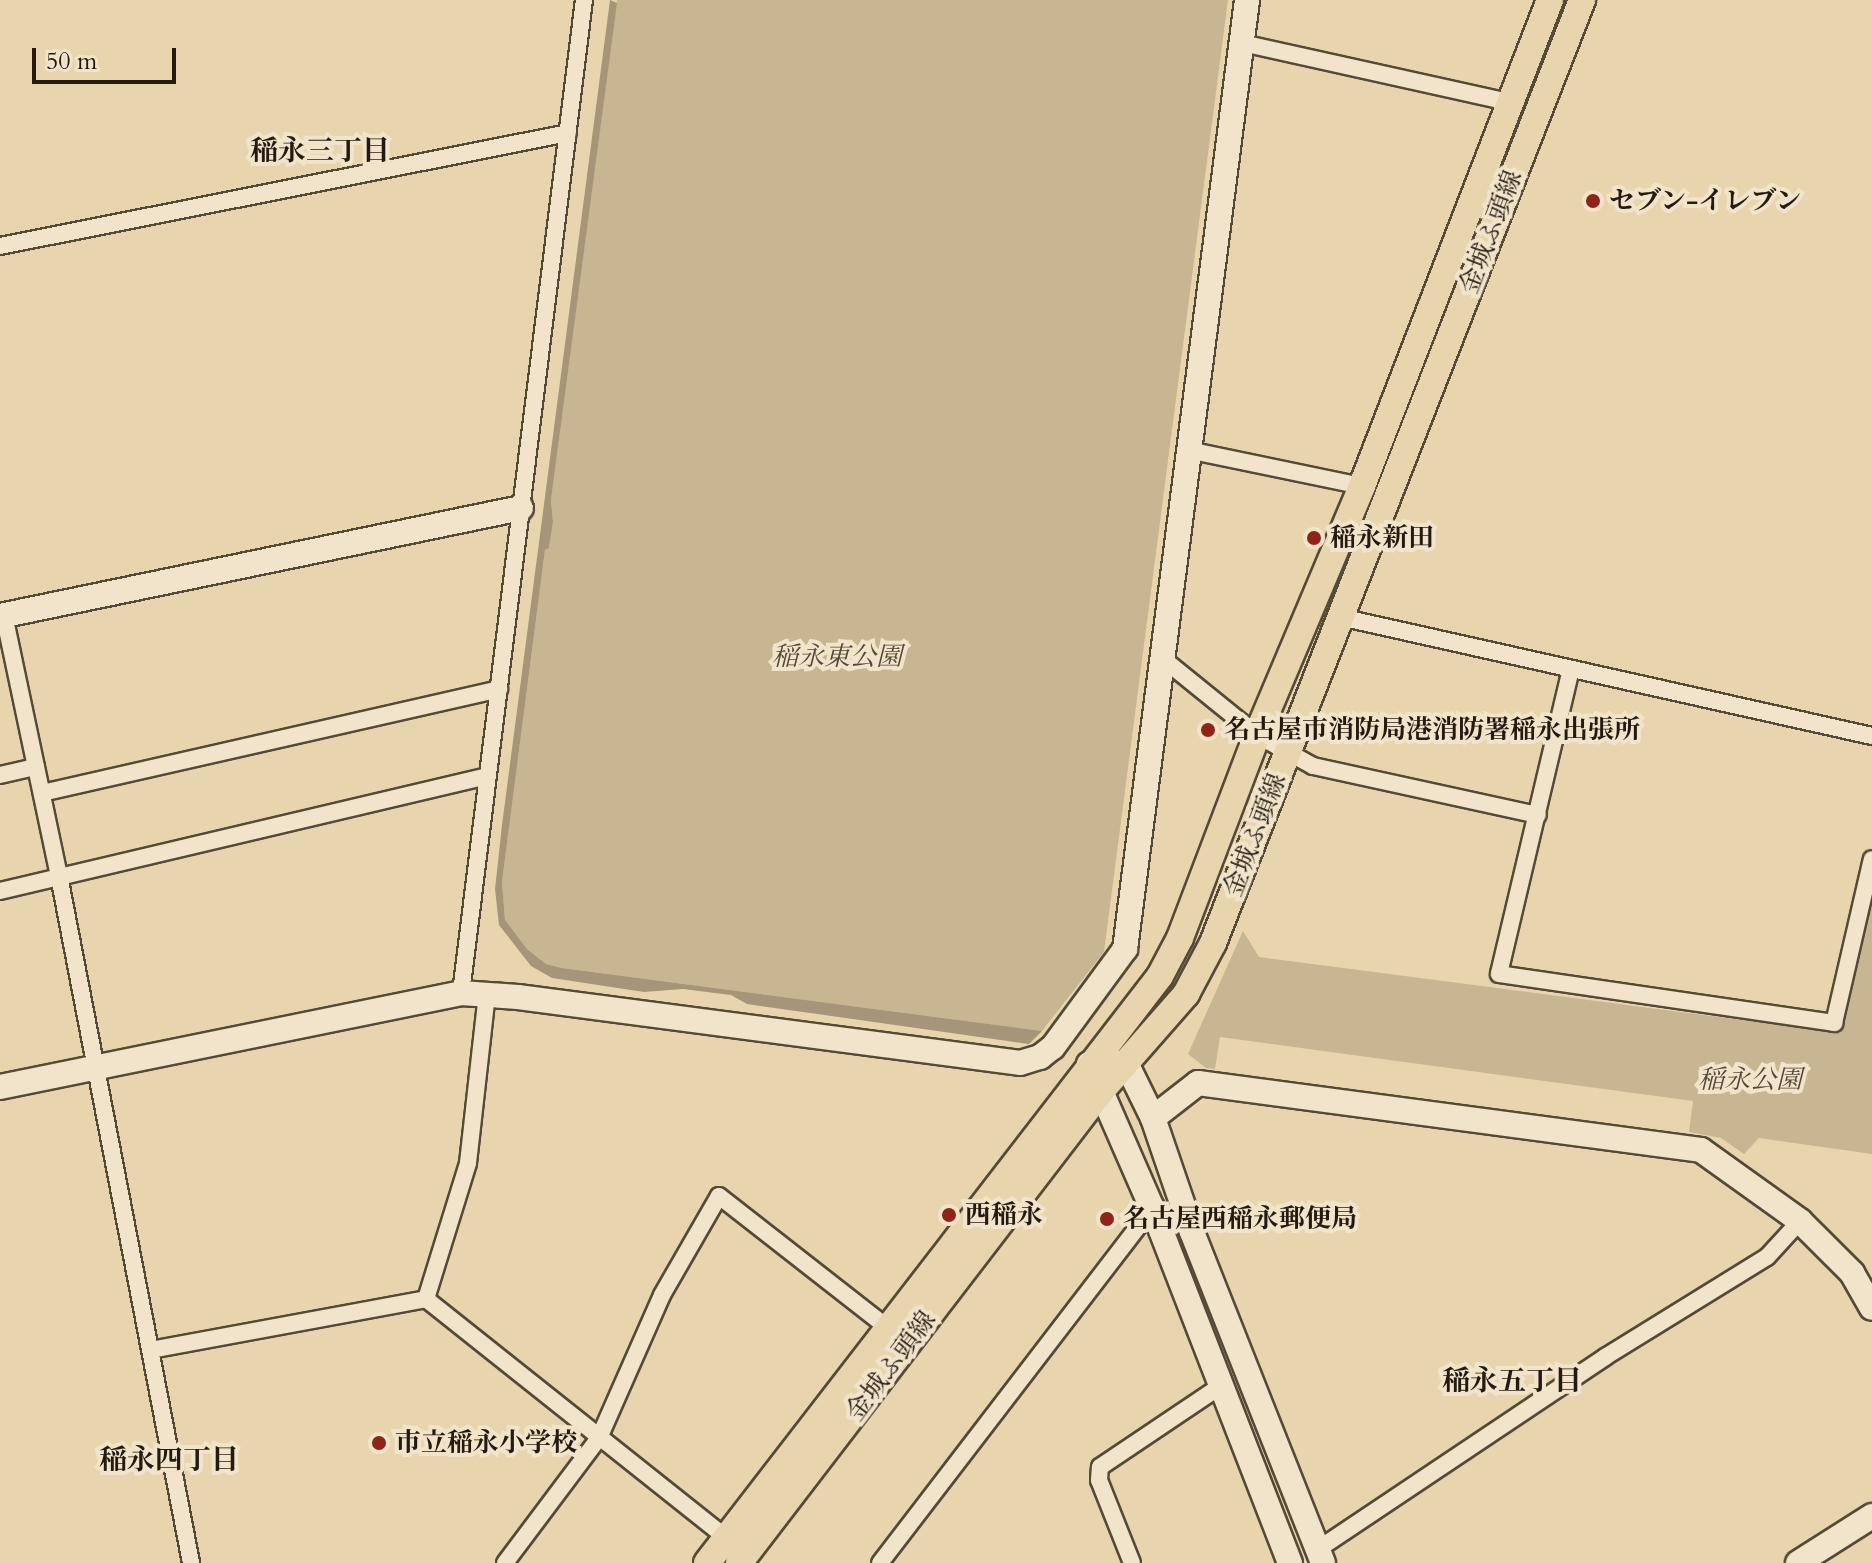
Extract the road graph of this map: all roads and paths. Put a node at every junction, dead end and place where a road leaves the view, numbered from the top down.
1 (584, 0) edge
2 (1247, 0) edge
3 (1550, 0) edge
4 (1582, 0) edge
5 (1242, 43) junction
6 (1512, 103) junction
7 (568, 133) junction
8 (0, 246) edge
9 (1188, 450) junction
10 (1362, 486) junction
11 (521, 508) junction
12 (2, 615) edge
13 (1340, 617) junction
14 (1162, 658) junction
15 (1571, 669) junction
16 (499, 689) junction
17 (1257, 735) junction
18 (1872, 736) edge
19 (1288, 752) junction
20 (36, 767) junction
21 (0, 775) edge
22 (488, 776) junction
23 (42, 793) junction
24 (1538, 815) junction
25 (1872, 859) edge
26 (59, 876) junction
27 (0, 891) edge
28 (461, 993) junction
29 (487, 993) junction
30 (1126, 1063) junction
31 (1089, 1064) junction
32 (97, 1068) junction
33 (0, 1087) edge
34 (1102, 1090) junction
35 (1153, 1118) junction
36 (1152, 1208) junction
37 (1800, 1221) junction
38 (1862, 1271) edge
39 (426, 1299) junction
40 (1872, 1308) edge
41 (888, 1328) junction
42 (151, 1350) junction
43 (1222, 1385) junction
44 (599, 1438) junction
45 (1872, 1516) edge
46 (744, 1554) edge
47 (1320, 1557) edge
48 (191, 1563) edge
49 (505, 1563) edge
50 (707, 1563) edge
51 (880, 1563) edge
52 (1132, 1563) edge
53 (1290, 1563) edge
54 (1798, 1563) edge

1 - 7 street
2 - 5 street
3 - 6 main road, 金城ふ頭線
4 - 13 main road, 金城ふ頭線
5 - 6 street
5 - 9 street
6 - 10 main road, 金城ふ頭線
7 - 8 street
7 - 11 street
9 - 10 street
9 - 14 street
10 - 17 main road, 金城ふ頭線
11 - 12 street
11 - 16 street
12 - 20 street
13 - 15 street
13 - 19 main road, 金城ふ頭線
14 - 17 street
14 - 29 street
15 - 18 street
15 - 24 street
16 - 22 street
16 - 23 street
17 - 19 street
17 - 31 main road, 金城ふ頭線
19 - 24 street
19 - 30 main road, 金城ふ頭線
20 - 21 street
20 - 23 street
22 - 26 street
22 - 28 street
23 - 26 street
24 - 25 street
26 - 27 street
26 - 32 street
28 - 29 street
28 - 32 street
29 - 39 street
30 - 31 street
30 - 34 main road, 金城ふ頭線
30 - 35 street
31 - 34 street
31 - 41 main road, 金城ふ頭線
32 - 33 street
32 - 42 street
34 - 36 street
34 - 46 main road, 金城ふ頭線
35 - 37 street
35 - 47 street
36 - 43 street
36 - 51 street
37 - 38 street
37 - 47 street
38 - 40 street
39 - 42 street
39 - 44 street
41 - 44 street
41 - 46 main road, 金城ふ頭線
42 - 48 street
43 - 52 street
43 - 53 street
44 - 46 street
44 - 49 street
45 - 54 street
46 - 50 main road, 金城ふ頭線

